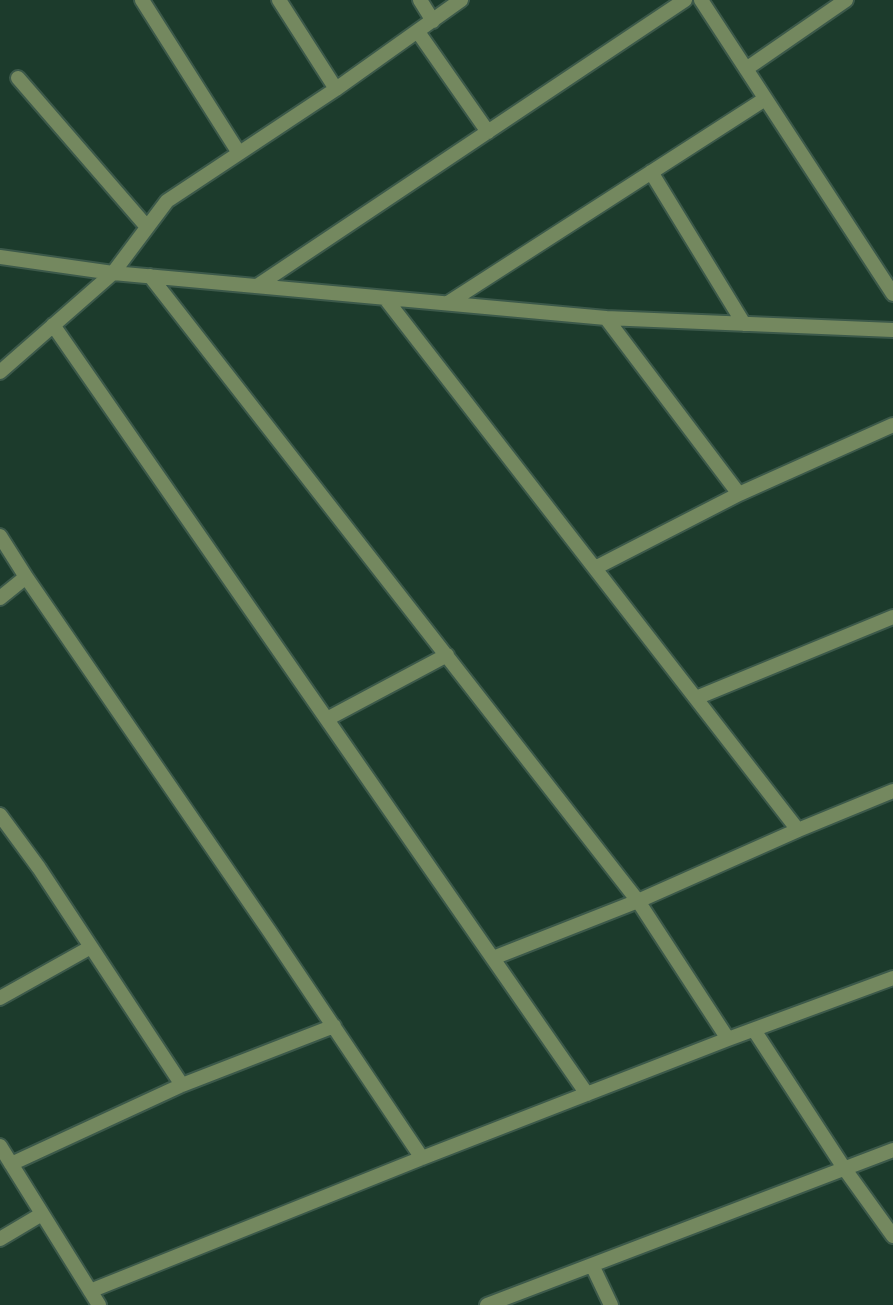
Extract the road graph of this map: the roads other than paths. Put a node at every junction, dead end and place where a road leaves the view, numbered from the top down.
1 (142, 0) edge
2 (279, 0) edge
3 (420, 0) edge
4 (461, 0) edge
5 (685, 0) edge
6 (701, 0) edge
7 (846, 0) edge
8 (433, 20) junction
9 (418, 32) junction
10 (746, 69) junction
11 (18, 78) dead end
12 (336, 89) junction
13 (765, 99) junction
14 (488, 132) junction
15 (239, 153) junction
16 (651, 172) junction
17 (148, 227) junction
18 (0, 257) edge
19 (113, 273) junction
20 (150, 276) junction
21 (257, 286) junction
22 (893, 294) edge
23 (385, 298) junction
24 (448, 303) junction
25 (606, 318) junction
26 (744, 324) junction
27 (53, 325) junction
28 (893, 330) edge
29 (0, 372) edge
30 (893, 425) edge
31 (739, 494) junction
32 (0, 536) edge
33 (595, 568) junction
34 (26, 577) junction
35 (0, 597) edge
36 (893, 617) edge
37 (447, 654) junction
38 (696, 698) junction
39 (327, 719) junction
40 (893, 791) edge
41 (0, 815) edge
42 (798, 830) junction
43 (638, 901) junction
44 (91, 947) junction
45 (493, 958) junction
46 (893, 978) edge
47 (0, 998) edge
48 (334, 1026) junction
49 (754, 1030) junction
50 (729, 1040) junction
51 (182, 1085) junction
52 (587, 1094) junction
53 (0, 1146) edge
54 (893, 1150) edge
55 (422, 1158) junction
56 (11, 1164) junction
57 (844, 1168) junction
58 (42, 1213) junction
59 (893, 1236) edge
60 (0, 1239) edge
61 (592, 1265) junction
62 (90, 1291) junction
63 (99, 1305) edge
64 (487, 1305) edge
65 (611, 1305) edge

1 - 15 street
2 - 12 street
3 - 8 street
4 - 8 street
5 - 14 street
6 - 10 street
7 - 10 street
8 - 9 street
9 - 12 street
9 - 14 street
10 - 13 street
11 - 17 street
12 - 15 street
13 - 16 street
13 - 22 street
14 - 21 street
15 - 17 street
16 - 24 street
16 - 26 street
17 - 19 street
18 - 19 street
19 - 20 street
19 - 27 street
20 - 21 street
20 - 37 street
21 - 23 street
23 - 24 street
23 - 33 street
24 - 25 street
25 - 26 street
25 - 31 street
26 - 28 street
27 - 29 street
27 - 39 street
30 - 31 street
31 - 33 street
32 - 34 street
33 - 38 street
34 - 35 street
34 - 48 street
36 - 38 street
37 - 39 street
37 - 43 street
38 - 42 street
39 - 45 street
40 - 42 street
41 - 44 street
42 - 43 street
43 - 45 street
43 - 50 street
44 - 47 street
44 - 51 street
45 - 52 street
46 - 49 street
48 - 51 street
48 - 55 street
49 - 50 street
49 - 57 street
50 - 52 street
51 - 56 street
52 - 55 street
53 - 56 street
54 - 57 street
55 - 62 street
56 - 58 street
57 - 59 street
57 - 61 street
58 - 60 street
58 - 62 street
61 - 64 street
61 - 65 street
62 - 63 street

